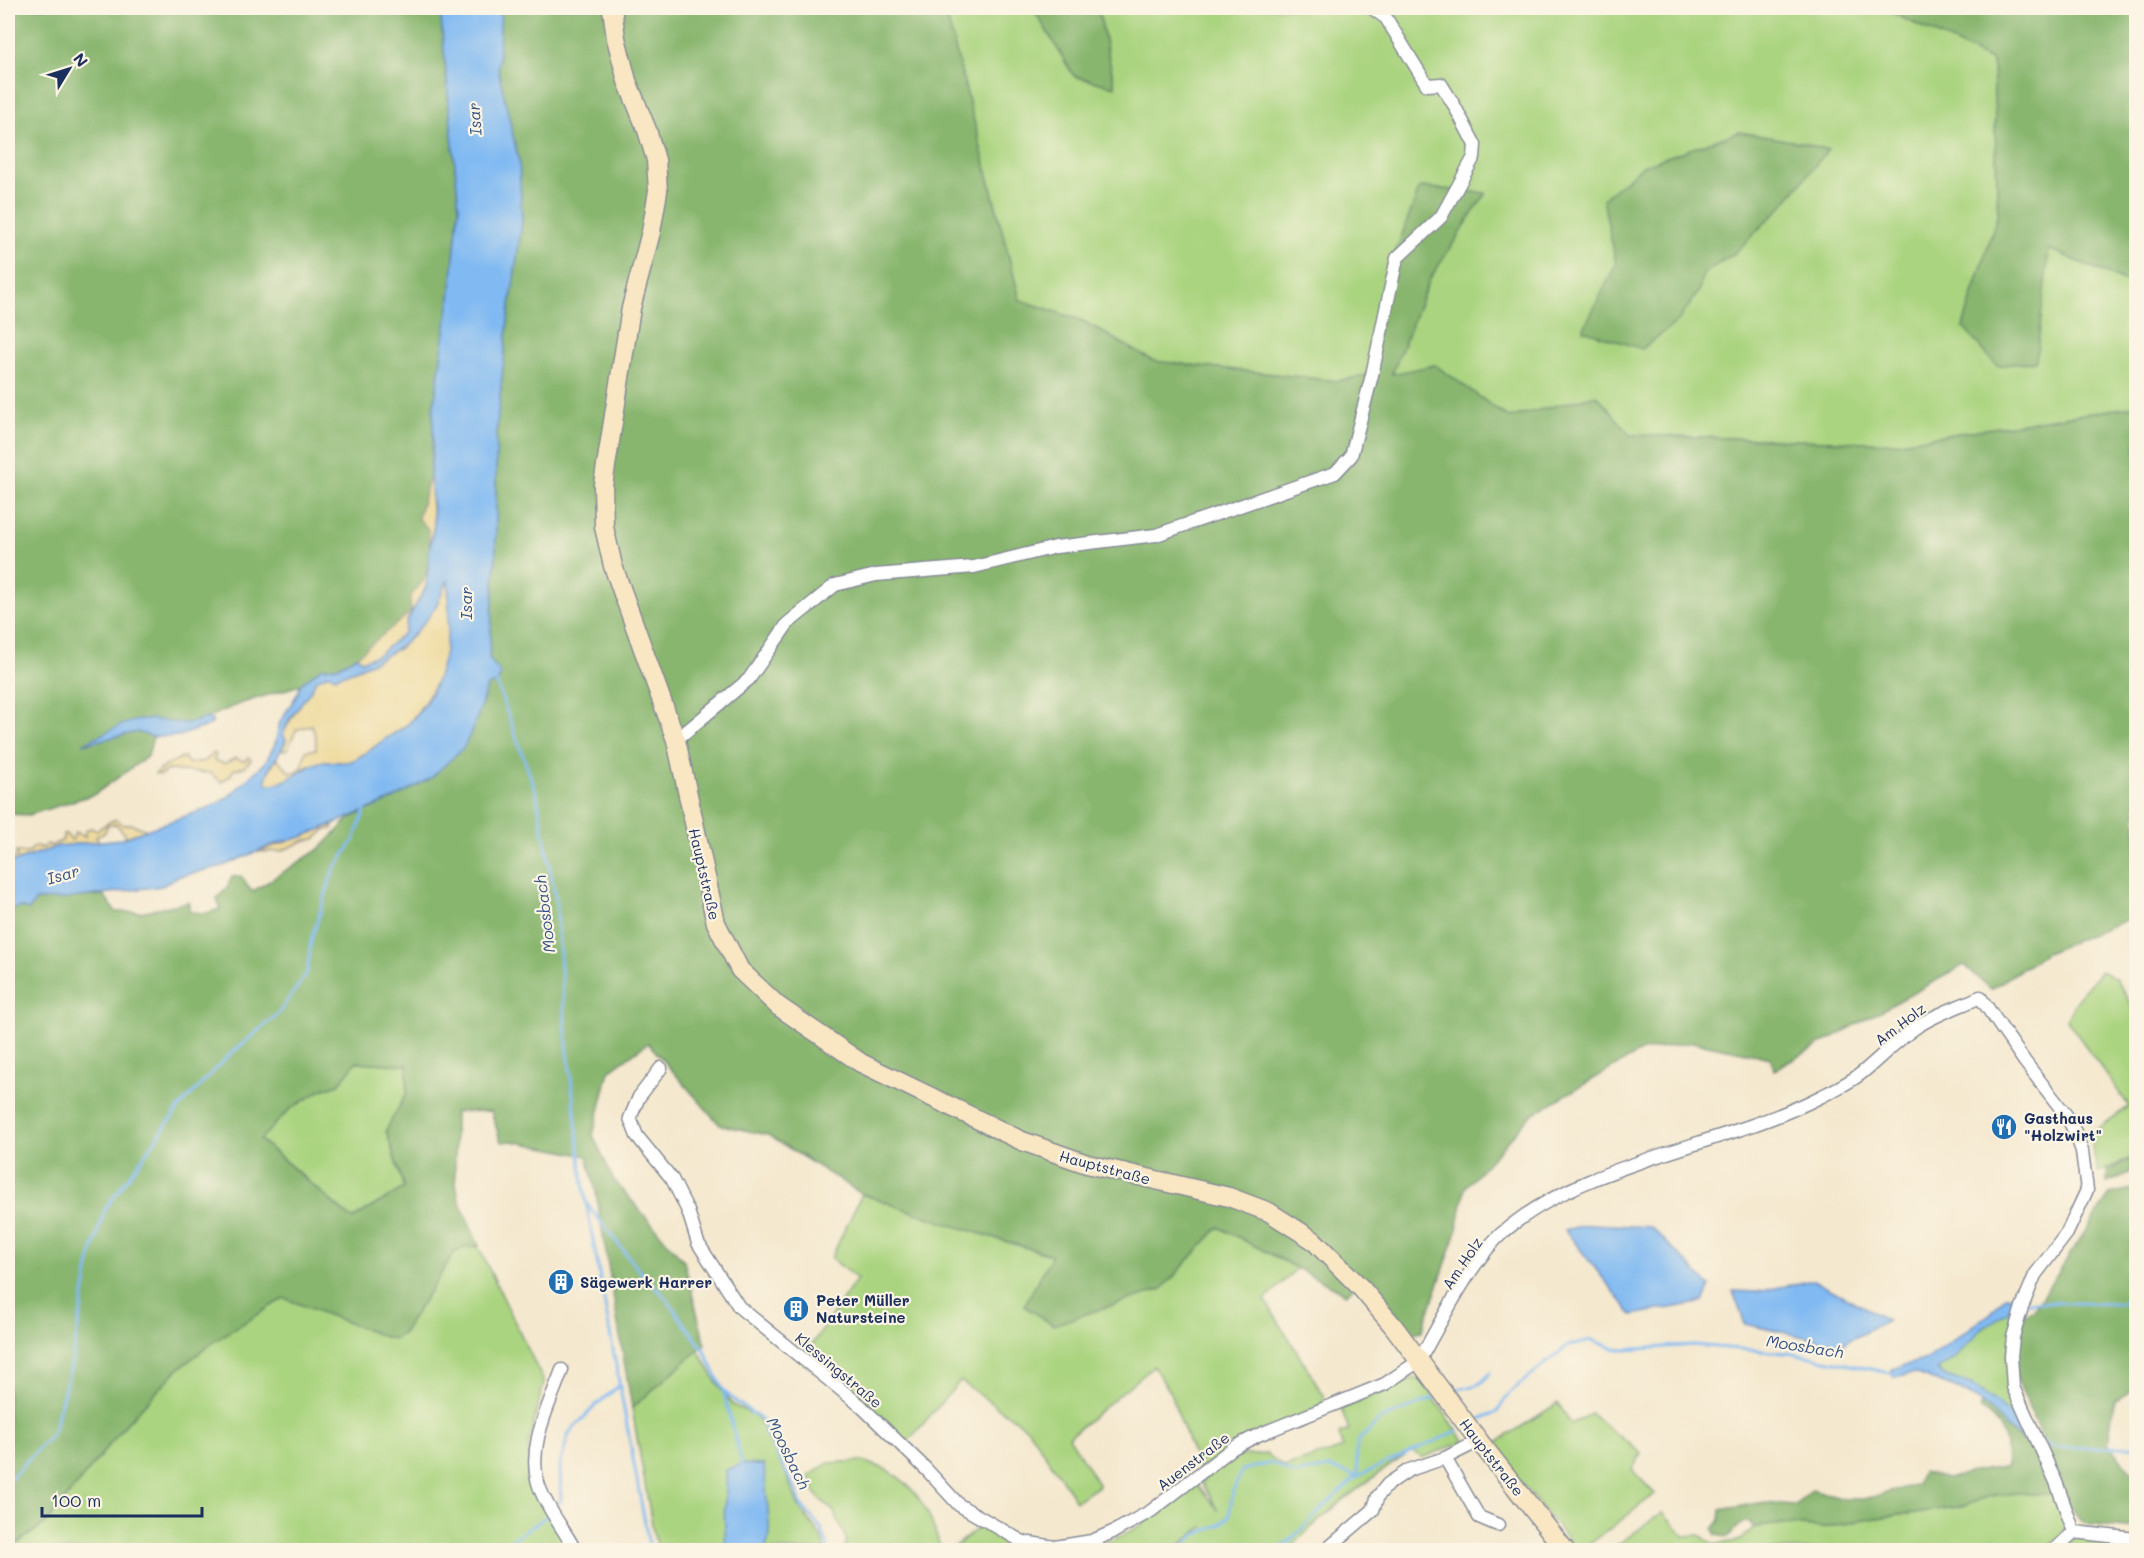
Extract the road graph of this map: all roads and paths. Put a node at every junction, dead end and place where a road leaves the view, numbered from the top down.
1 (612, 8) edge
2 (1372, 8) edge
3 (676, 740) junction
4 (662, 1068) dead end
5 (1419, 1361) junction
6 (562, 1370) dead end
7 (1479, 1442) junction
8 (1445, 1458) junction
9 (1498, 1524) dead end
10 (2074, 1532) junction
11 (2136, 1539) edge
12 (1021, 1546) edge
13 (575, 1551) edge
14 (1326, 1551) edge
15 (1565, 1551) edge
16 (2054, 1551) edge

1 - 3 main road, Hauptstraße
2 - 3 street
3 - 5 main road, Hauptstraße
4 - 12 street, Klessingstraße
5 - 7 main road, Hauptstraße
5 - 10 street, Am Holz
5 - 12 street, Auenstraße
6 - 13 street
7 - 8 street
7 - 15 main road, Hauptstraße
8 - 9 street
8 - 14 street
10 - 11 street
10 - 16 street

